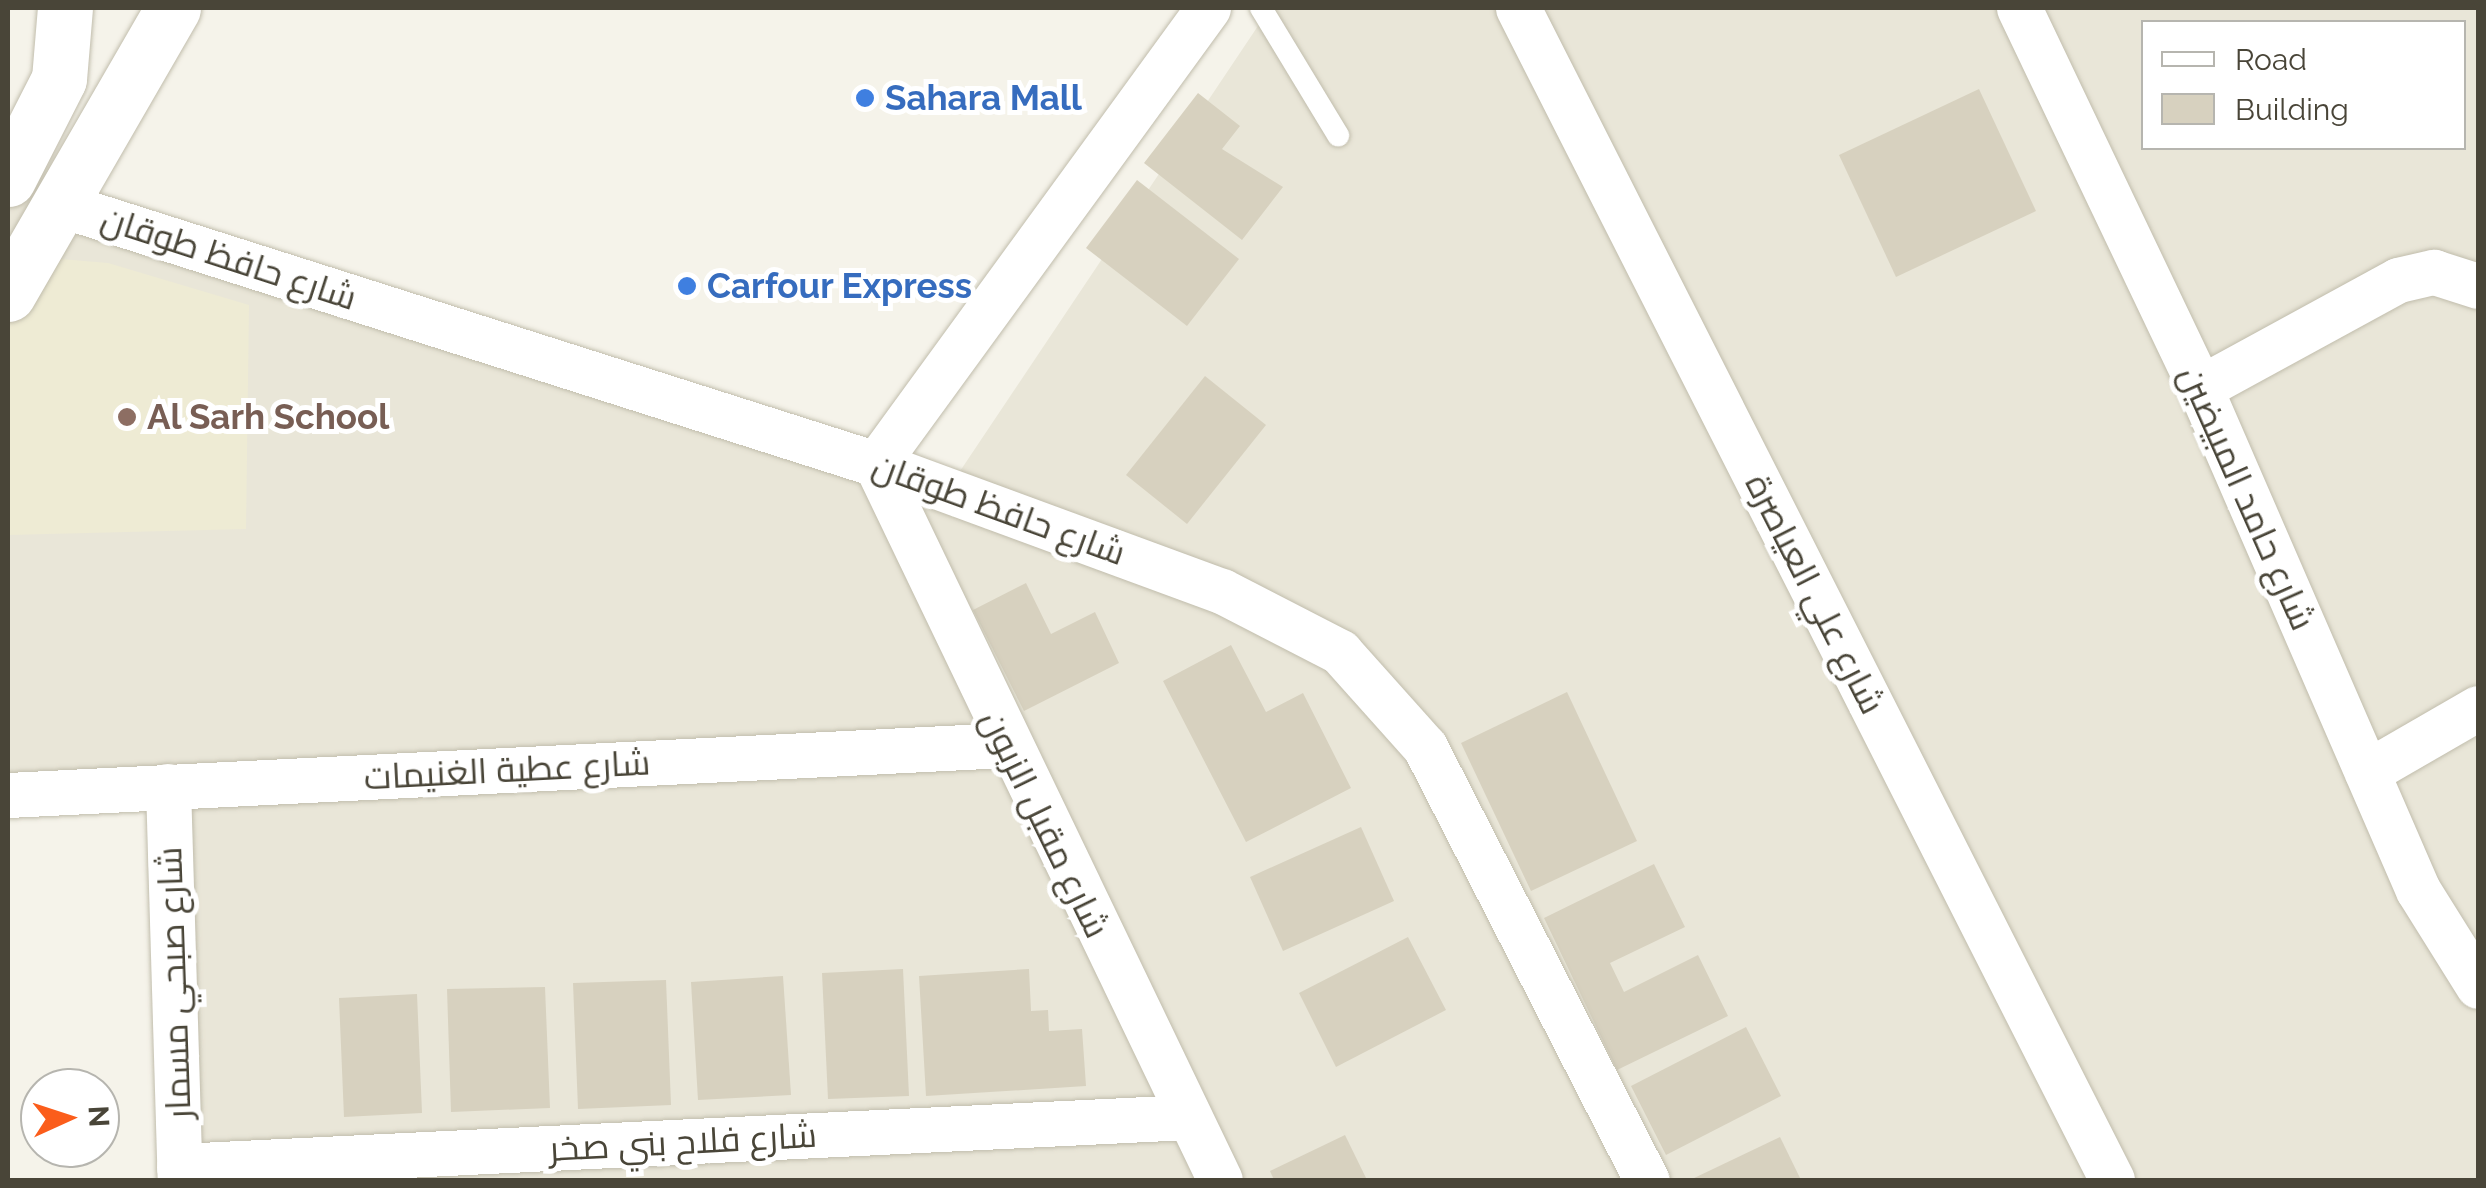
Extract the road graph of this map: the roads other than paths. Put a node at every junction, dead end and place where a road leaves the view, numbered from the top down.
1 (64, 8) edge
2 (173, 8) edge
3 (1208, 8) edge
4 (1261, 8) edge
5 (1518, 8) edge
6 (2019, 8) edge
7 (1338, 135) dead end
8 (8, 179) edge
9 (62, 205) junction
10 (2478, 286) edge
11 (8, 294) edge
12 (2200, 388) junction
13 (876, 464) junction
14 (2478, 708) edge
15 (1006, 745) junction
16 (2366, 772) junction
17 (168, 786) junction
18 (8, 796) edge
19 (2478, 986) edge
20 (1188, 1117) junction
21 (180, 1173) edge
22 (1220, 1180) edge
23 (1647, 1180) edge
24 (2112, 1180) edge

1 - 8 street
2 - 9 street
3 - 13 street
4 - 7 lane
5 - 24 street, شارع علي العياصرة
6 - 12 street, شارع حامد المبيضين
9 - 11 street
9 - 13 street, شارع حافظ طوقان
10 - 12 street
12 - 16 street, شارع حامد المبيضين
13 - 15 street, شارع مقبل الزبون
13 - 23 street, شارع حافظ طوقان
14 - 16 street
15 - 17 street, شارع عطية الغنيمات
15 - 20 street, شارع مقبل الزبون
16 - 19 street, شارع حامد المبيضين
17 - 18 street, شارع عطية الغنيمات
17 - 21 street, شارع صبحي مسمار
20 - 21 street, شارع فلاح بني صخر
20 - 22 street, شارع مقبل الزبون

